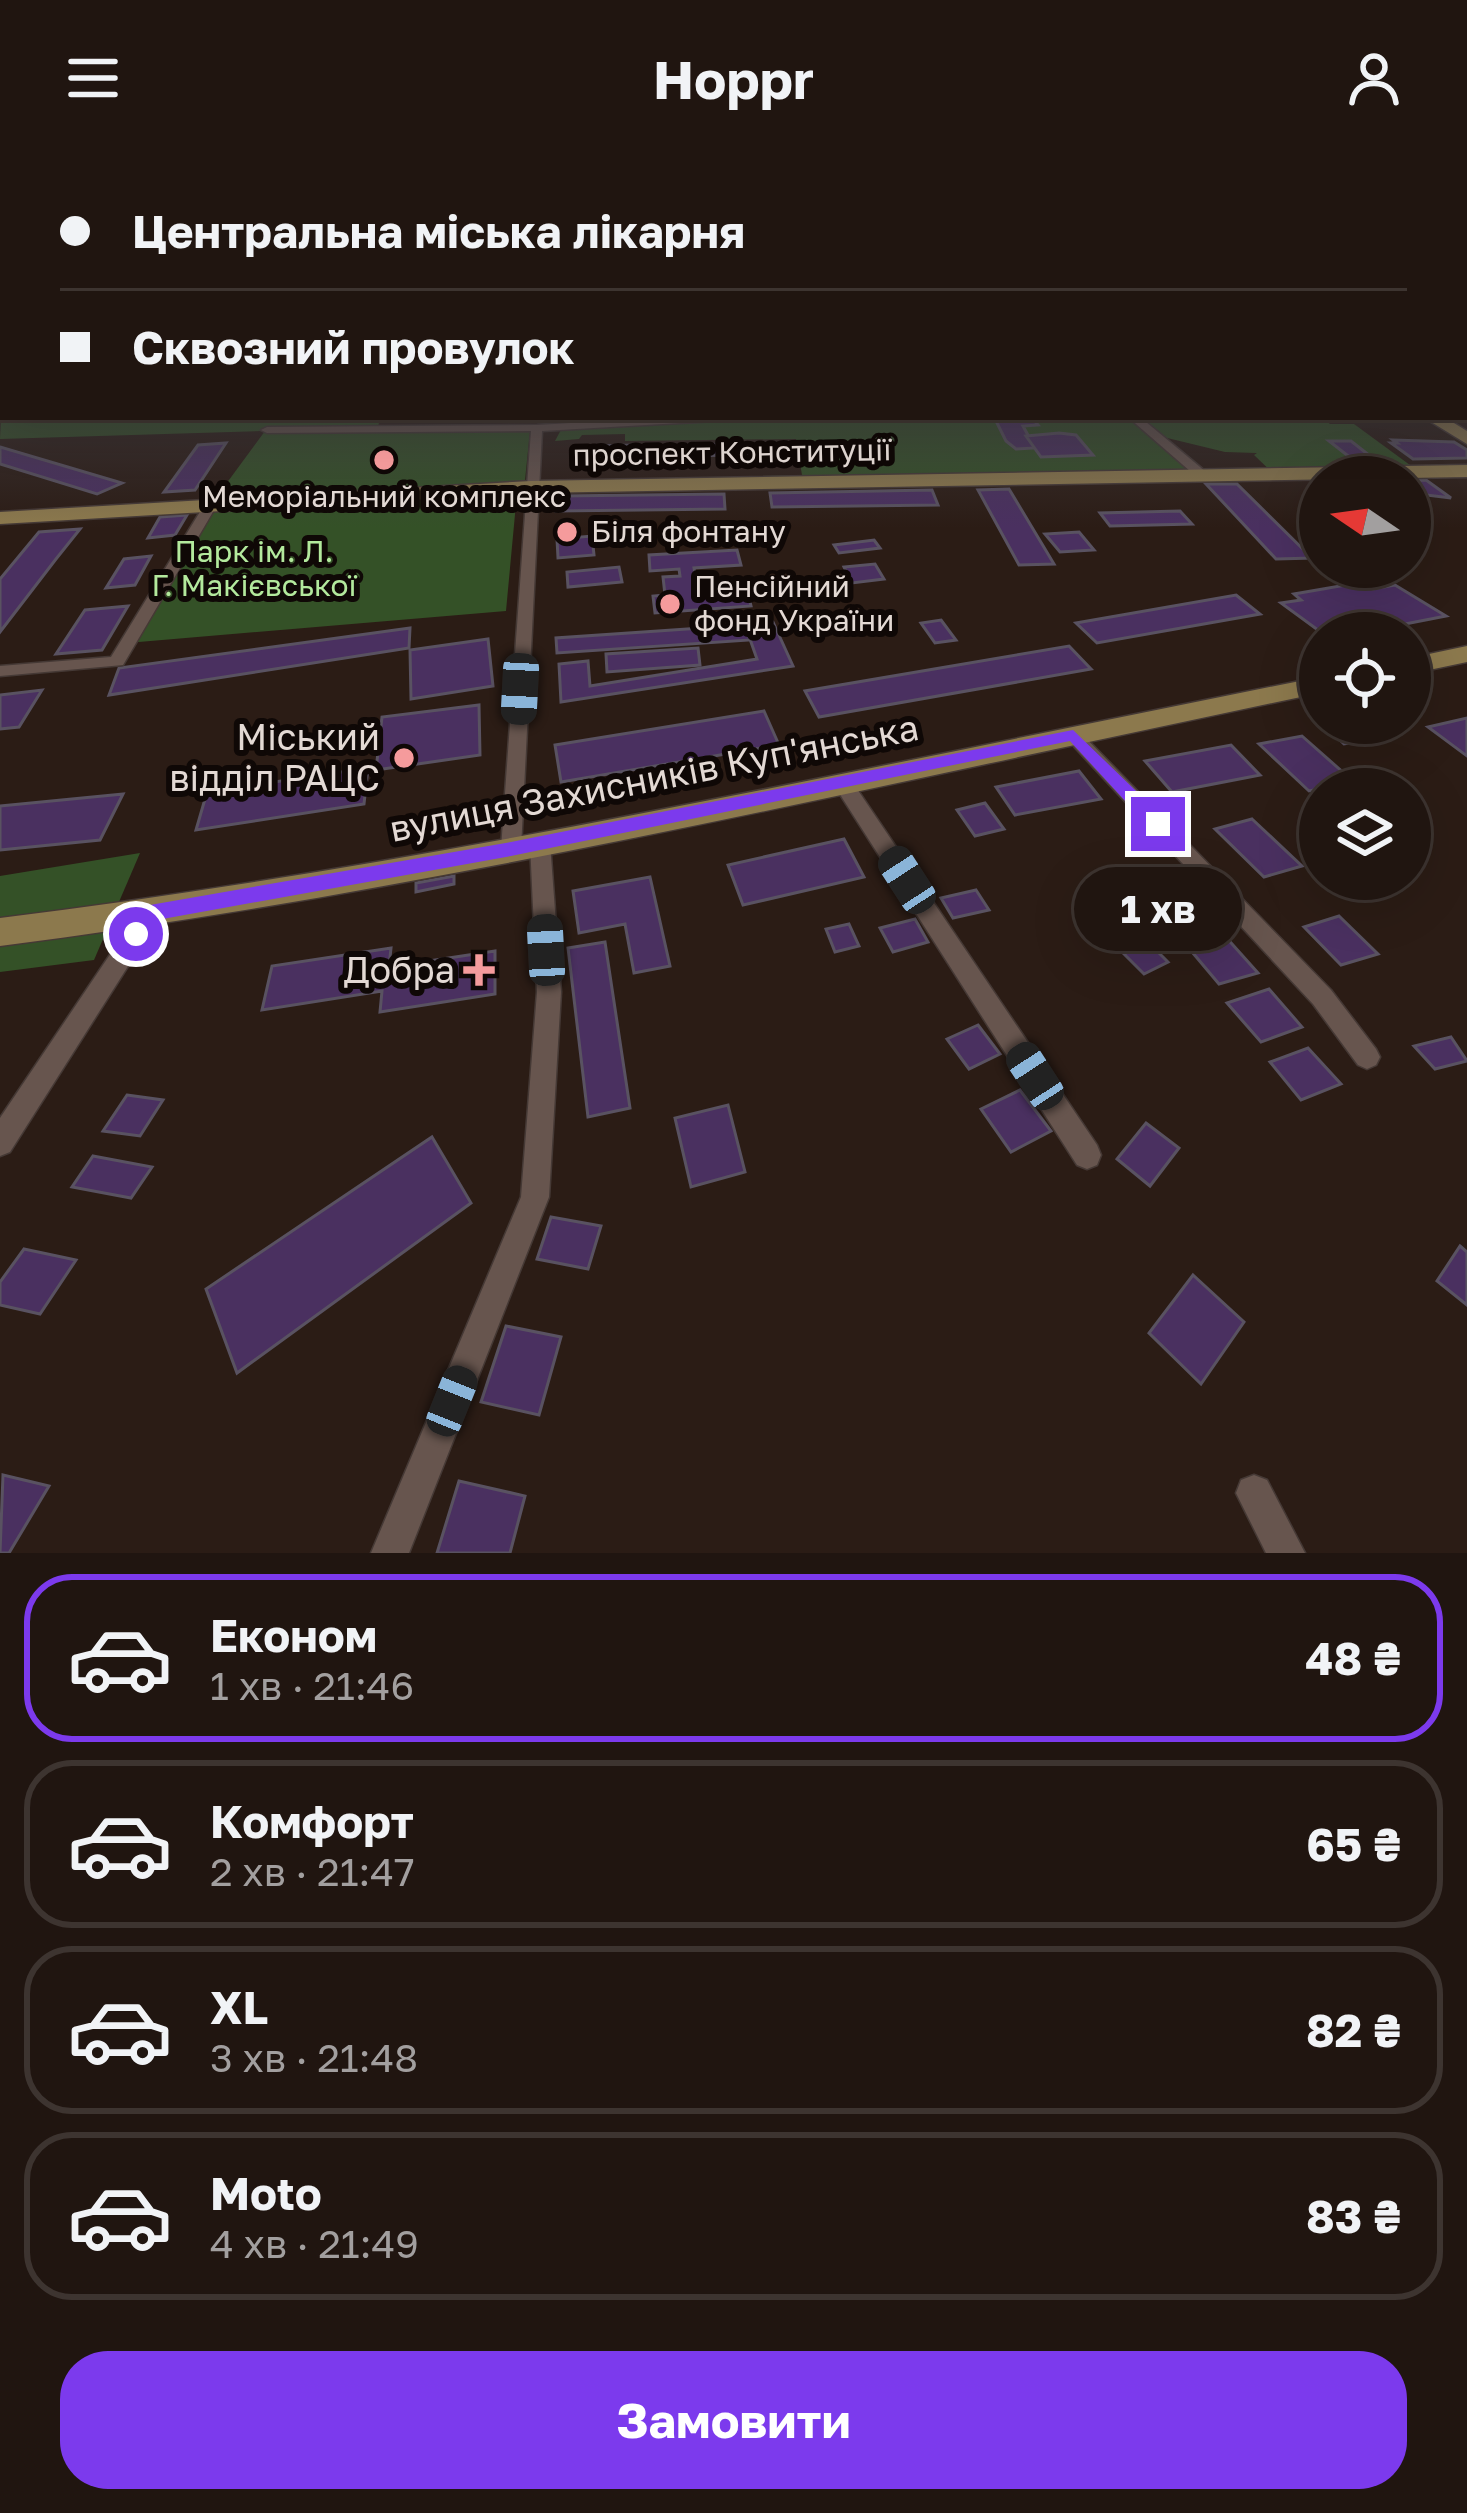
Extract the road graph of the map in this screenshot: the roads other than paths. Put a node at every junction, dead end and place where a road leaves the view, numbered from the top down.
1 (679, 420) edge
2 (1137, 420) edge
3 (1437, 420) edge
4 (537, 428) junction
5 (267, 430) dead end
6 (1467, 440) edge
7 (1467, 471) edge
8 (1202, 475) junction
9 (532, 487) junction
10 (211, 505) junction
11 (0, 518) edge
12 (1467, 654) edge
13 (1431, 662) edge
14 (0, 671) edge
15 (1299, 689) edge
16 (1073, 735) junction
17 (842, 782) junction
18 (525, 846) junction
19 (150, 913) junction
20 (0, 932) edge
21 (1367, 1057) dead end
22 (0, 1142) edge
23 (1087, 1155) dead end
24 (1254, 1493) dead end
25 (390, 1553) edge
26 (1286, 1553) edge

1 - 4 street
2 - 8 street
3 - 6 main road
4 - 5 street
4 - 9 street
7 - 8 main road, проспект Конституції
8 - 9 main road, проспект Конституції
9 - 10 main road, проспект Конституції
9 - 18 street
10 - 11 main road, проспект Конституції
10 - 14 street
12 - 13 main road
15 - 16 main road, вулиця Захисників Куп'янська
16 - 17 main road, вулиця Захисників Куп'янська
16 - 21 street
17 - 18 main road, вулиця Захисників Куп'янська
17 - 23 street
18 - 19 main road, вулиця Захисників Куп'янська
18 - 25 street
19 - 20 main road, вулиця Захисників Куп'янська
19 - 22 street
24 - 26 street

